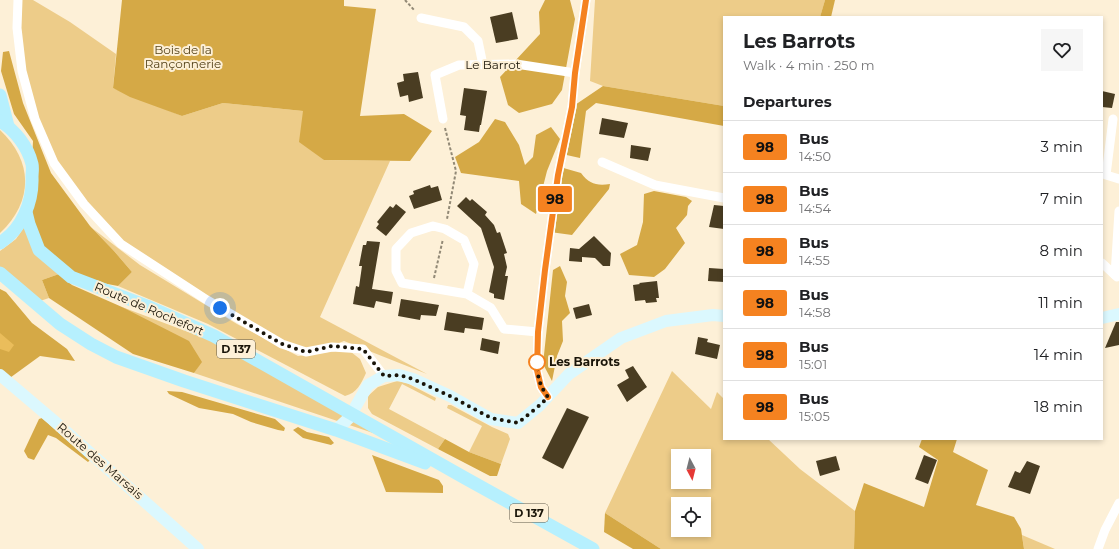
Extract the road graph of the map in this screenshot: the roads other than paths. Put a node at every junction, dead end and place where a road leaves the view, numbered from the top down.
1 (18, 0) edge
2 (586, 0) edge
3 (422, 18) road end
4 (484, 65) junction
5 (575, 73) junction
6 (0, 95) edge
7 (443, 119) road end
8 (1113, 119) dead end
9 (4, 123) edge
10 (602, 162) dead end
11 (1119, 179) edge
12 (723, 198) edge
13 (1119, 211) edge
14 (26, 212) junction
15 (0, 243) edge
16 (1103, 264) edge
17 (0, 273) edge
18 (1117, 277) edge
19 (467, 294) junction
20 (1119, 314) edge
21 (723, 316) edge
22 (1103, 318) edge
23 (538, 332) junction
24 (0, 375) edge
25 (384, 376) junction
26 (548, 397) junction
27 (351, 414) junction
28 (336, 430) junction
29 (465, 478) junction
30 (1119, 502) edge
31 (198, 549) edge
32 (593, 549) edge
33 (1098, 549) edge

1 - 25 street
2 - 5 street
3 - 4 street
4 - 5 street, Le Barrot
4 - 7 street, Le Barrot
5 - 23 street
6 - 9 main road
8 - 11 street
9 - 14 main road
10 - 12 street
13 - 18 street
14 - 15 main road
14 - 27 main road, Route de Rochefort / D 137
16 - 18 street
17 - 28 main road, Route de Rochefort / D 137
19 - 19 street
19 - 23 street
20 - 22 street
21 - 26 street
23 - 26 street
24 - 31 street, Route des Marsais
25 - 26 street
25 - 27 street
27 - 28 street
27 - 29 main road, Route de Rochefort / D 137
28 - 29 main road, Route de Rochefort / D 137
29 - 32 main road, Route de Rochefort / D 137
30 - 33 street

